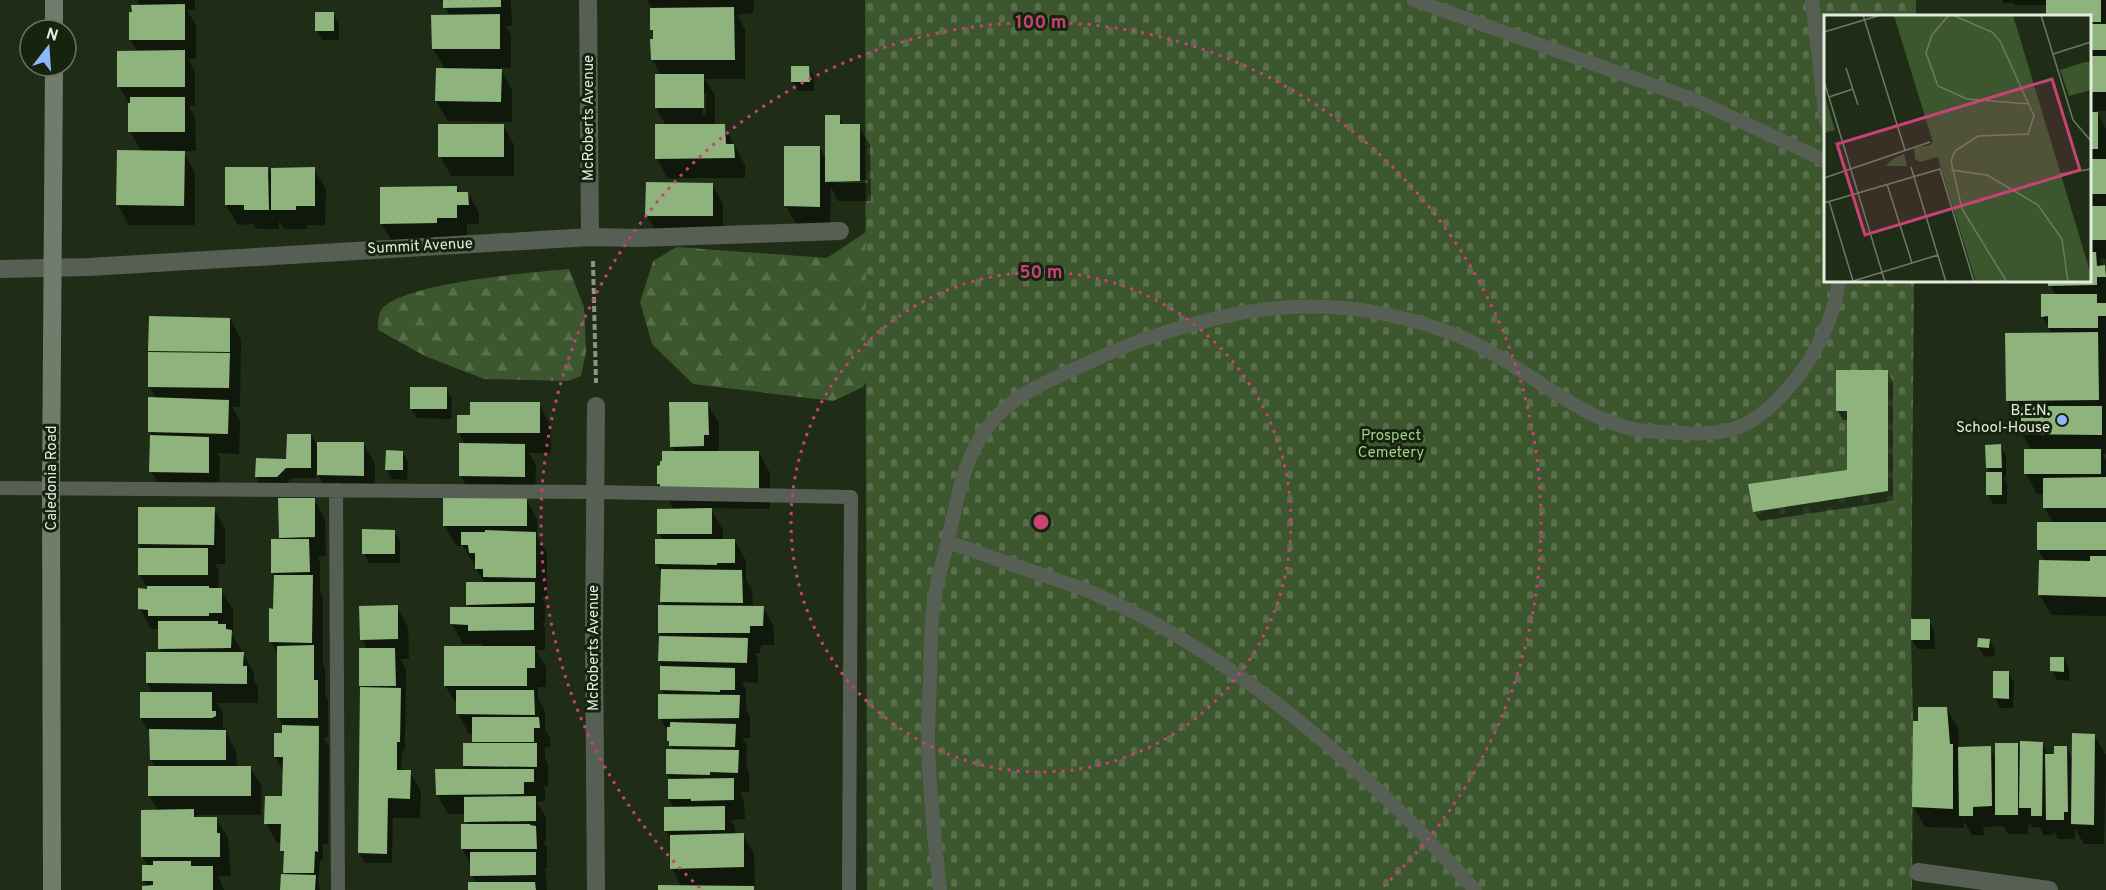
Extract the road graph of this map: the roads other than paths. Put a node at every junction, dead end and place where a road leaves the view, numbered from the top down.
1 (54, 0) edge
2 (588, 0) edge
3 (1414, 0) edge
4 (1812, 0) edge
5 (54, 18) edge
6 (54, 78) edge
7 (1824, 104) edge
8 (1824, 159) edge
9 (840, 231) dead end
10 (590, 237) junction
11 (0, 269) edge
12 (54, 269) junction
13 (1839, 282) edge
14 (596, 406) dead end
15 (0, 488) edge
16 (51, 489) junction
17 (336, 490) junction
18 (595, 492) junction
19 (948, 542) junction
20 (1918, 872) dead end
21 (52, 890) edge
22 (338, 890) edge
23 (596, 890) edge
24 (849, 890) edge
25 (940, 890) edge
26 (1475, 890) edge
27 (2049, 890) edge

1 - 5 street
2 - 10 street, McRoberts Avenue
3 - 8 lane
4 - 7 lane
6 - 12 street, Caledonia Road
9 - 10 street, Summit Avenue
10 - 12 street, Summit Avenue
11 - 12 street, Summit Avenue
12 - 16 street, Caledonia Road
13 - 19 lane
14 - 18 street, McRoberts Avenue
15 - 16 lane
16 - 17 lane
16 - 21 street, Caledonia Road
17 - 18 lane
17 - 22 lane
18 - 23 street, McRoberts Avenue
18 - 24 lane
19 - 25 lane
19 - 26 lane
20 - 27 street

